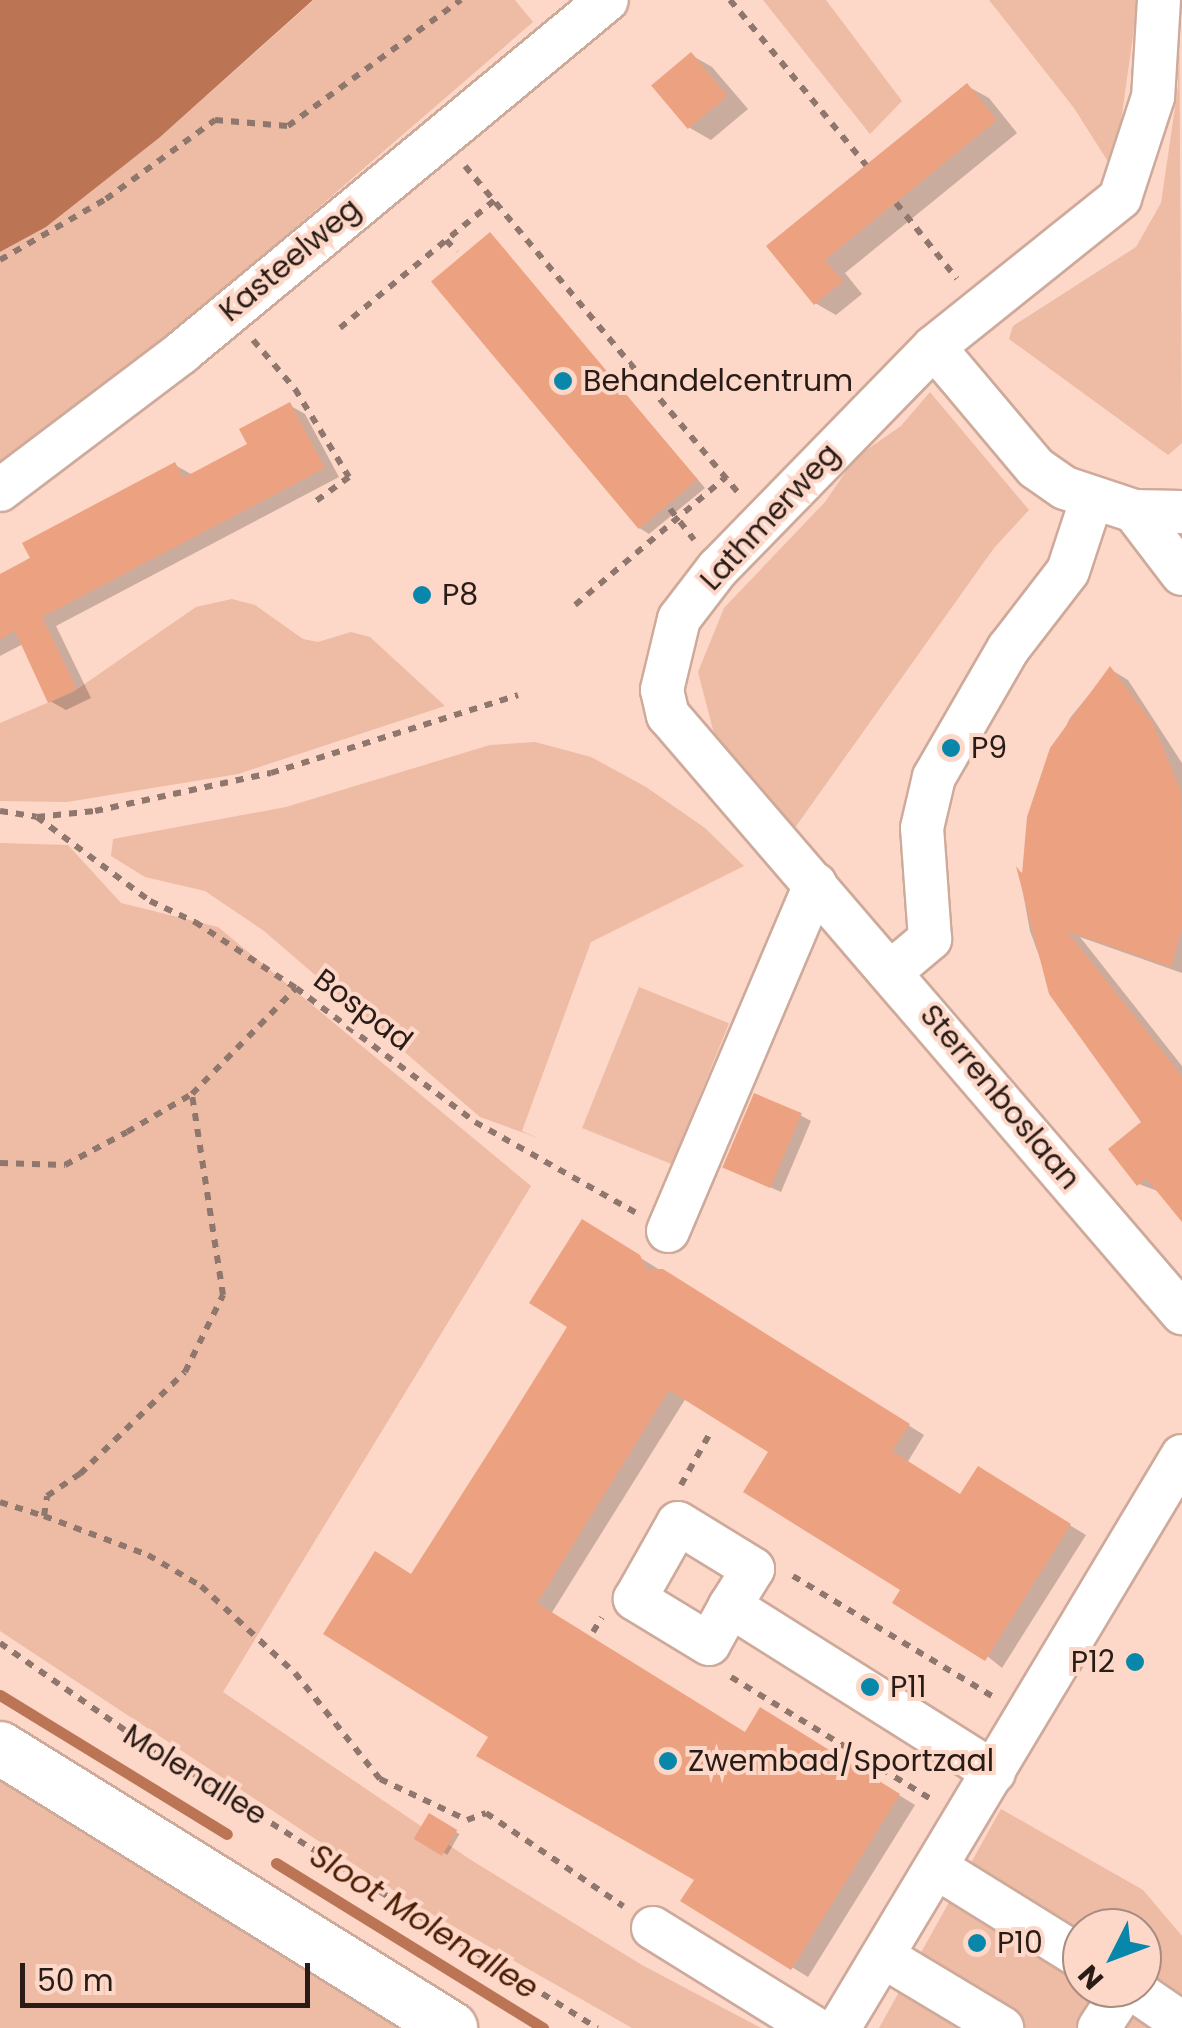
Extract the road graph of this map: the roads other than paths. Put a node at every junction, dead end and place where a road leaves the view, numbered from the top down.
1 (1159, 0) edge
2 (592, 13) edge
3 (934, 348) junction
4 (0, 490) edge
5 (1092, 498) junction
6 (1134, 511) junction
7 (1182, 512) edge
8 (1182, 574) edge
9 (668, 715) joint
10 (815, 884) junction
11 (892, 971) junction
12 (668, 1231) road end
13 (1182, 1313) edge
14 (1182, 1456) edge
15 (730, 1606) junction
16 (0, 1748) edge
17 (994, 1772) junction
18 (936, 1868) junction
19 (653, 1928) road end
20 (1062, 1946) edge
21 (884, 1957) junction
22 (1159, 2008) edge
23 (1182, 2023) edge
24 (451, 2028) edge
25 (814, 2028) edge
26 (840, 2028) edge
27 (1002, 2028) edge

1 - 3 street, Lathmerweg
2 - 4 street, Kasteelweg
3 - 5 street
3 - 9 street, Lathmerweg
5 - 6 street
5 - 11 street
6 - 7 street
6 - 8 street
9 - 10 street, Sterrenboslaan
10 - 11 street, Sterrenboslaan
10 - 12 street
11 - 13 street, Sterrenboslaan
14 - 17 street
15 - 15 street
15 - 17 street
16 - 24 main road
17 - 18 street
18 - 20 street
18 - 21 street
19 - 25 street
21 - 26 street
21 - 27 street
22 - 23 street

